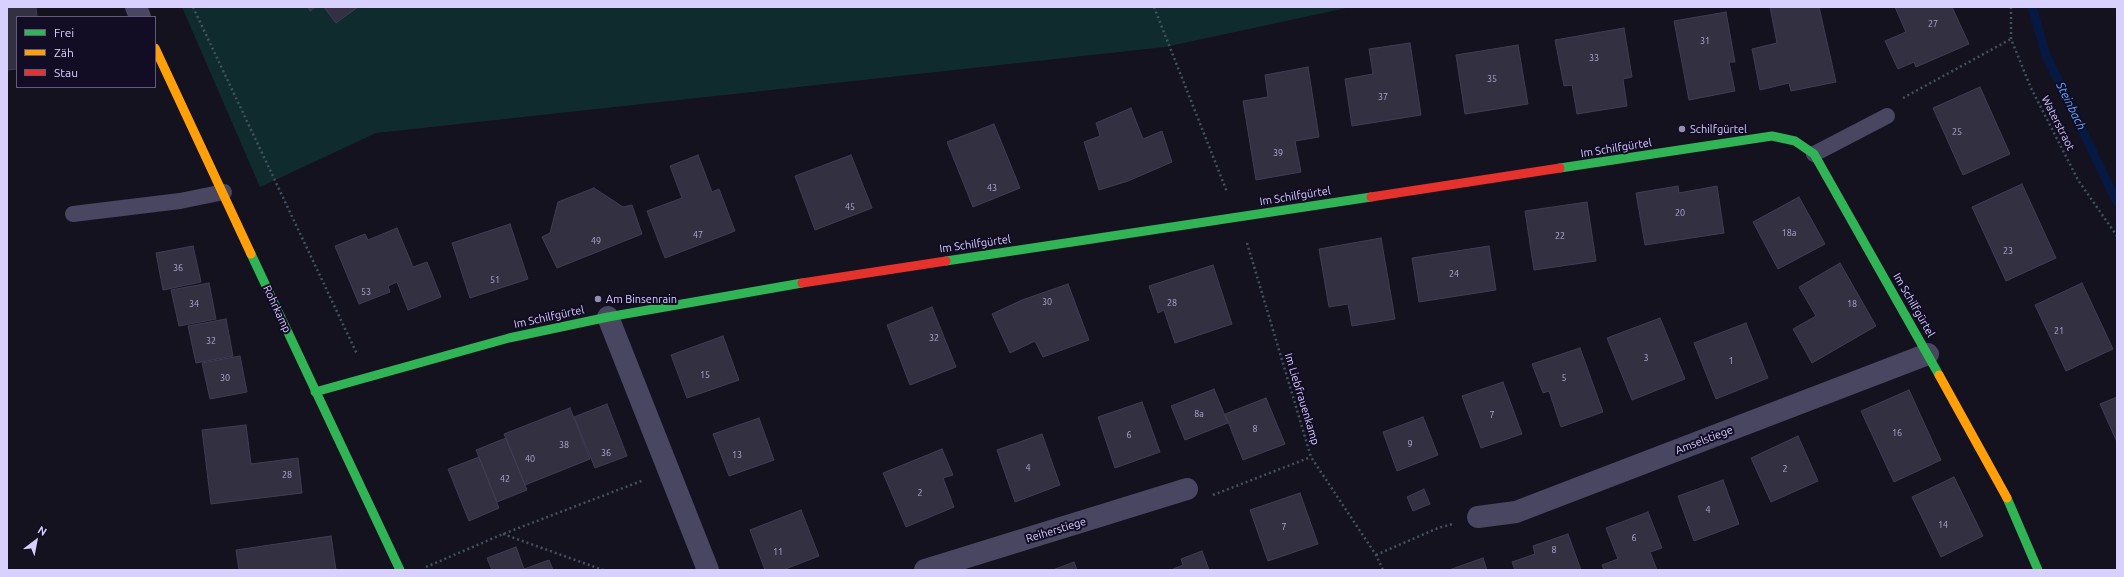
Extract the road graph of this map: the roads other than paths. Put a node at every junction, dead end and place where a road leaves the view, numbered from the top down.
1 (156, 50) edge
2 (1887, 116) road end
3 (1814, 154) junction
4 (224, 192) junction
5 (73, 214) dead end
6 (608, 317) junction
7 (1928, 354) junction
8 (315, 392) junction
9 (1187, 489) dead end
10 (1478, 517) dead end
11 (400, 570) edge
12 (708, 570) edge
13 (925, 570) edge
14 (2038, 570) edge

1 - 4 street, Rohrkamp
2 - 3 lane
3 - 6 street, Im Schilfgürtel
3 - 7 street, Im Schilfgürtel
4 - 5 lane
4 - 8 street, Rohrkamp
6 - 8 street, Im Schilfgürtel
6 - 12 street
7 - 10 street, Amselstiege
7 - 14 street, Im Schilfgürtel
8 - 11 street, Rohrkamp
9 - 13 street, Reiherstiege

